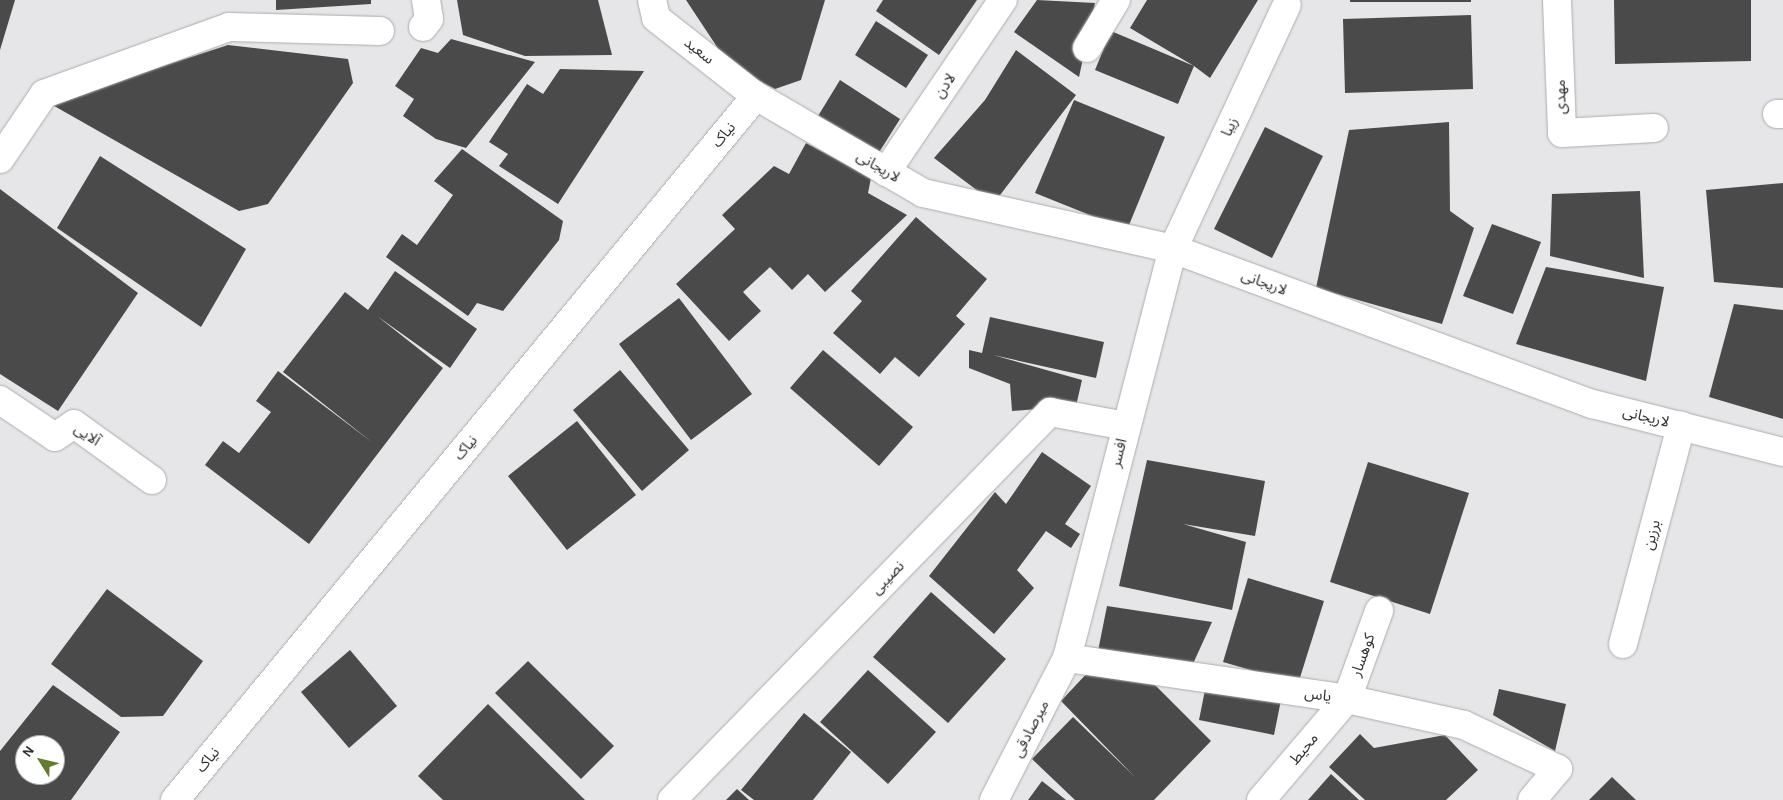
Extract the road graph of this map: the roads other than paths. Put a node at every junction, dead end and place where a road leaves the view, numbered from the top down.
1 (426, 0) edge
2 (652, 0) edge
3 (1003, 0) edge
4 (1116, 0) edge
5 (1557, 0) edge
6 (1287, 5) dead end
7 (423, 27) dead end
8 (380, 32) dead end
9 (1087, 48) dead end
10 (756, 96) junction
11 (1654, 128) dead end
12 (0, 159) edge
13 (886, 172) junction
14 (1173, 249) junction
15 (0, 400) edge
16 (1126, 426) junction
17 (1681, 426) junction
18 (1783, 452) edge
19 (152, 480) dead end
20 (1379, 611) dead end
21 (1624, 644) dead end
22 (1067, 658) junction
23 (1347, 699) junction
24 (175, 800) edge
25 (672, 800) edge
26 (994, 800) edge
27 (1261, 800) edge
28 (1532, 800) edge

1 - 7 street
2 - 10 street, سعید
3 - 13 street, لادن
4 - 9 street
5 - 11 street, مهدی
6 - 14 street, زیبا
8 - 12 street
10 - 13 street, لاریجانی
10 - 24 street, نیاک
13 - 14 street, لاریجانی
14 - 16 street, افسر
14 - 17 street, لاریجانی
15 - 19 street, آلایی
16 - 22 street, افسر
16 - 25 street, نصیبی
17 - 18 street, لاریجانی
17 - 21 street, برزین
20 - 23 street, کوهسار
22 - 23 street, یاس
22 - 26 street, میرصادقی
23 - 27 street, محیط
23 - 28 street, یاس

